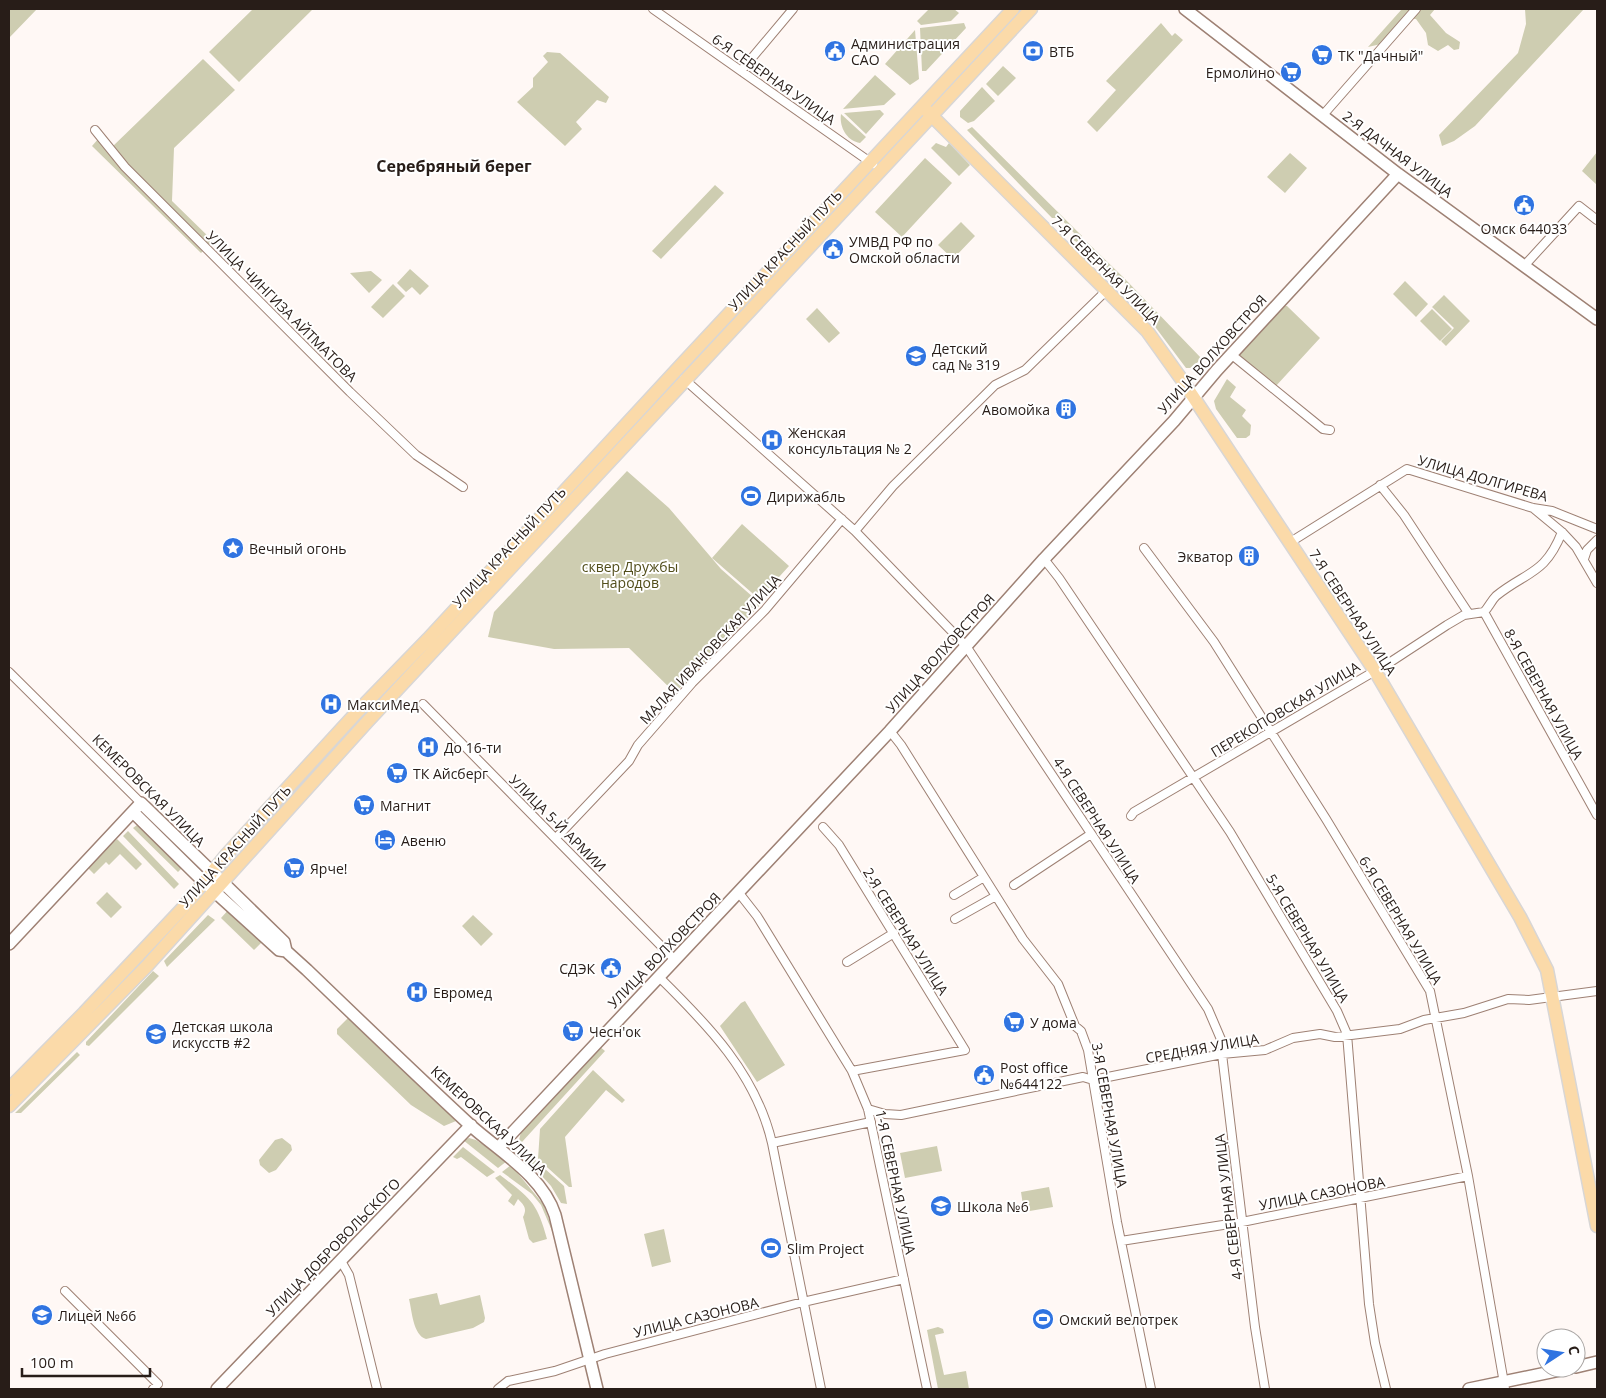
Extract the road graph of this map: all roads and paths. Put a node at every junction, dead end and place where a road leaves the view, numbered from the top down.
1 (653, 9) edge
2 (793, 9) edge
3 (1014, 9) edge
4 (1031, 9) edge
5 (1185, 9) edge
6 (1416, 9) edge
7 (741, 71) junction
8 (922, 105) junction
9 (931, 114) junction
10 (1323, 116) junction
11 (95, 130) dead end
12 (870, 162) junction
13 (880, 170) junction
14 (1398, 174) junction
15 (1597, 220) edge
16 (1524, 266) junction
17 (1107, 290) junction
18 (1597, 319) edge
19 (1232, 355) junction
20 (684, 380) junction
21 (1193, 397) junction
22 (1330, 430) dead end
23 (1380, 484) junction
24 (463, 487) dead end
25 (1533, 508) junction
26 (842, 519) junction
27 (1597, 529) edge
28 (855, 531) junction
29 (1562, 532) junction
30 (1597, 540) edge
31 (1289, 543) junction
32 (1144, 548) dead end
33 (1044, 559) junction
34 (1584, 559) junction
35 (1597, 582) edge
36 (1484, 612) junction
37 (1469, 614) junction
38 (966, 646) junction
39 (1375, 671) junction
40 (10, 676) edge
41 (424, 704) dead end
42 (1271, 731) junction
43 (890, 732) junction
44 (1194, 778) junction
45 (137, 807) junction
46 (1597, 814) edge
47 (1131, 816) dead end
48 (823, 827) dead end
49 (1091, 834) junction
50 (556, 838) junction
51 (208, 877) junction
52 (984, 877) junction
53 (1014, 885) dead end
54 (219, 886) junction
55 (739, 893) junction
56 (954, 895) dead end
57 (996, 896) junction
58 (954, 919) dead end
59 (894, 933) junction
60 (9, 944) edge
61 (675, 960) junction
62 (847, 962) dead end
63 (659, 977) junction
64 (1597, 991) edge
65 (1553, 998) junction
66 (1436, 1018) junction
67 (1347, 1034) junction
68 (1222, 1054) junction
69 (852, 1071) junction
70 (1093, 1080) junction
71 (9, 1089) edge
72 (9, 1106) edge
73 (868, 1109) junction
74 (872, 1122) junction
75 (471, 1126) junction
76 (772, 1143) junction
77 (498, 1148) junction
78 (1468, 1176) junction
79 (1359, 1198) junction
80 (1242, 1222) junction
81 (1597, 1226) edge
82 (1121, 1241) junction
83 (341, 1262) junction
84 (904, 1279) junction
85 (65, 1291) dead end
86 (803, 1302) junction
87 (590, 1359) junction
88 (1536, 1377) edge
89 (1504, 1386) edge
90 (153, 1389) edge
91 (217, 1389) edge
92 (377, 1389) edge
93 (498, 1389) edge
94 (597, 1389) edge
95 (821, 1389) edge
96 (927, 1389) edge
97 (1151, 1389) edge
98 (1265, 1389) edge
99 (1386, 1389) edge
100 (1469, 1389) edge

1 - 7 street, 6-Я СЕВЕРНАЯ УЛИЦА
2 - 7 street
3 - 8 main road, УЛИЦА КРАСНЫЙ ПУТЬ
4 - 9 main road, УЛИЦА КРАСНЫЙ ПУТЬ
5 - 10 main road, 2-Я ДАЧНАЯ УЛИЦА
6 - 10 street
7 - 12 street, 6-Я СЕВЕРНАЯ УЛИЦА
8 - 9 main road, 7-Я СЕВЕРНАЯ УЛИЦА
8 - 12 main road, УЛИЦА КРАСНЫЙ ПУТЬ
9 - 13 main road, УЛИЦА КРАСНЫЙ ПУТЬ
9 - 17 main road, 7-Я СЕВЕРНАЯ УЛИЦА
10 - 14 main road, 2-Я ДАЧНАЯ УЛИЦА
11 - 24 street, УЛИЦА ЧИНГИЗА АЙТМАТОВА
12 - 13 street, 6-Я СЕВЕРНАЯ УЛИЦА
12 - 51 main road, УЛИЦА КРАСНЫЙ ПУТЬ
13 - 20 main road, УЛИЦА КРАСНЫЙ ПУТЬ
14 - 16 main road, 2-Я ДАЧНАЯ УЛИЦА
14 - 19 main road, УЛИЦА ВОЛХОВСТРОЯ
15 - 16 street
16 - 18 main road, 2-Я ДАЧНАЯ УЛИЦА
17 - 21 main road, 7-Я СЕВЕРНАЯ УЛИЦА
17 - 28 street
19 - 21 main road, УЛИЦА ВОЛХОВСТРОЯ
19 - 22 street
20 - 26 street, 4-Я СЕВЕРНАЯ УЛИЦА
20 - 54 main road, УЛИЦА КРАСНЫЙ ПУТЬ
21 - 31 main road, 7-Я СЕВЕРНАЯ УЛИЦА
21 - 33 main road, УЛИЦА ВОЛХОВСТРОЯ
23 - 25 street, УЛИЦА ДОЛГИРЕВА
23 - 31 street, УЛИЦА ДОЛГИРЕВА
23 - 37 street
25 - 27 street, УЛИЦА ДОЛГИРЕВА
25 - 29 street
26 - 28 street, 4-Я СЕВЕРНАЯ УЛИЦА
26 - 50 street, МАЛАЯ ИВАНОВСКАЯ УЛИЦА
28 - 38 street, 4-Я СЕВЕРНАЯ УЛИЦА
29 - 34 street
29 - 36 street
30 - 34 street
31 - 39 main road, 7-Я СЕВЕРНАЯ УЛИЦА
32 - 42 street, 6-Я СЕВЕРНАЯ УЛИЦА
33 - 38 main road, УЛИЦА ВОЛХОВСТРОЯ
33 - 44 street, 5-Я СЕВЕРНАЯ УЛИЦА
34 - 35 street
36 - 37 street, ПЕРЕКОПОВСКАЯ УЛИЦА
36 - 46 street, 8-Я СЕВЕРНАЯ УЛИЦА
37 - 39 street, ПЕРЕКОПОВСКАЯ УЛИЦА
38 - 43 main road, УЛИЦА ВОЛХОВСТРОЯ
38 - 49 street, 4-Я СЕВЕРНАЯ УЛИЦА
39 - 42 street, ПЕРЕКОПОВСКАЯ УЛИЦА
39 - 65 main road, 7-Я СЕВЕРНАЯ УЛИЦА
40 - 45 street, КЕМЕРОВСКАЯ УЛИЦА
41 - 50 street, УЛИЦА 5-Й АРМИИ
42 - 44 street, ПЕРЕКОПОВСКАЯ УЛИЦА
42 - 66 street, 6-Я СЕВЕРНАЯ УЛИЦА
43 - 52 street, 3-Я СЕВЕРНАЯ УЛИЦА
43 - 55 main road, УЛИЦА ВОЛХОВСТРОЯ
44 - 47 street, ПЕРЕКОПОВСКАЯ УЛИЦА
44 - 67 street, 5-Я СЕВЕРНАЯ УЛИЦА
45 - 51 main road, КЕМЕРОВСКАЯ УЛИЦА
45 - 60 main road
48 - 59 street, 2-Я СЕВЕРНАЯ УЛИЦА
49 - 53 street
49 - 68 street, 4-Я СЕВЕРНАЯ УЛИЦА
50 - 61 street, УЛИЦА 5-Й АРМИИ
51 - 54 main road, КЕМЕРОВСКАЯ УЛИЦА
51 - 71 main road, УЛИЦА КРАСНЫЙ ПУТЬ
52 - 56 street
52 - 57 street, 3-Я СЕВЕРНАЯ УЛИЦА
54 - 72 main road, УЛИЦА КРАСНЫЙ ПУТЬ
54 - 75 main road, КЕМЕРОВСКАЯ УЛИЦА
55 - 61 main road, УЛИЦА ВОЛХОВСТРОЯ
55 - 69 street, 1-Я СЕВЕРНАЯ УЛИЦА
57 - 58 street
57 - 70 street, 3-Я СЕВЕРНАЯ УЛИЦА
59 - 62 street
59 - 69 street, 2-Я СЕВЕРНАЯ УЛИЦА
61 - 63 main road, УЛИЦА ВОЛХОВСТРОЯ
63 - 76 street
63 - 77 main road, УЛИЦА ВОЛХОВСТРОЯ
64 - 65 street, СРЕДНЯЯ УЛИЦА
65 - 66 street, СРЕДНЯЯ УЛИЦА
65 - 81 main road, 7-Я СЕВЕРНАЯ УЛИЦА
66 - 67 street, СРЕДНЯЯ УЛИЦА
66 - 78 street, 6-Я СЕВЕРНАЯ УЛИЦА
67 - 68 street, СРЕДНЯЯ УЛИЦА
67 - 79 street, 5-Я СЕВЕРНАЯ УЛИЦА
68 - 70 street, СРЕДНЯЯ УЛИЦА
68 - 80 street, 4-Я СЕВЕРНАЯ УЛИЦА
69 - 73 street, 1-Я СЕВЕРНАЯ УЛИЦА
70 - 73 street, СРЕДНЯЯ УЛИЦА
70 - 82 street, 3-Я СЕВЕРНАЯ УЛИЦА
73 - 74 street, 1-Я СЕВЕРНАЯ УЛИЦА
74 - 76 street
74 - 84 street, 1-Я СЕВЕРНАЯ УЛИЦА
75 - 77 main road, КЕМЕРОВСКАЯ УЛИЦА
75 - 83 main road, УЛИЦА ДОБРОВОЛЬСКОГО
76 - 86 street
77 - 87 main road, КЕМЕРОВСКАЯ УЛИЦА
78 - 79 street, УЛИЦА САЗОНОВА
78 - 89 street, 6-Я СЕВЕРНАЯ УЛИЦА
79 - 80 street, УЛИЦА САЗОНОВА
79 - 99 street, 5-Я СЕВЕРНАЯ УЛИЦА
80 - 82 street, УЛИЦА САЗОНОВА
80 - 98 street, 4-Я СЕВЕРНАЯ УЛИЦА
82 - 97 street, 3-Я СЕВЕРНАЯ УЛИЦА
83 - 91 main road, УЛИЦА ДОБРОВОЛЬСКОГО
83 - 92 street
84 - 86 street, УЛИЦА САЗОНОВА
84 - 96 street, 1-Я СЕВЕРНАЯ УЛИЦА
85 - 90 street
86 - 87 street, УЛИЦА САЗОНОВА
86 - 95 street
87 - 93 street, УЛИЦА САЗОНОВА
87 - 94 main road, КЕМЕРОВСКАЯ УЛИЦА
88 - 89 main road
89 - 100 main road

